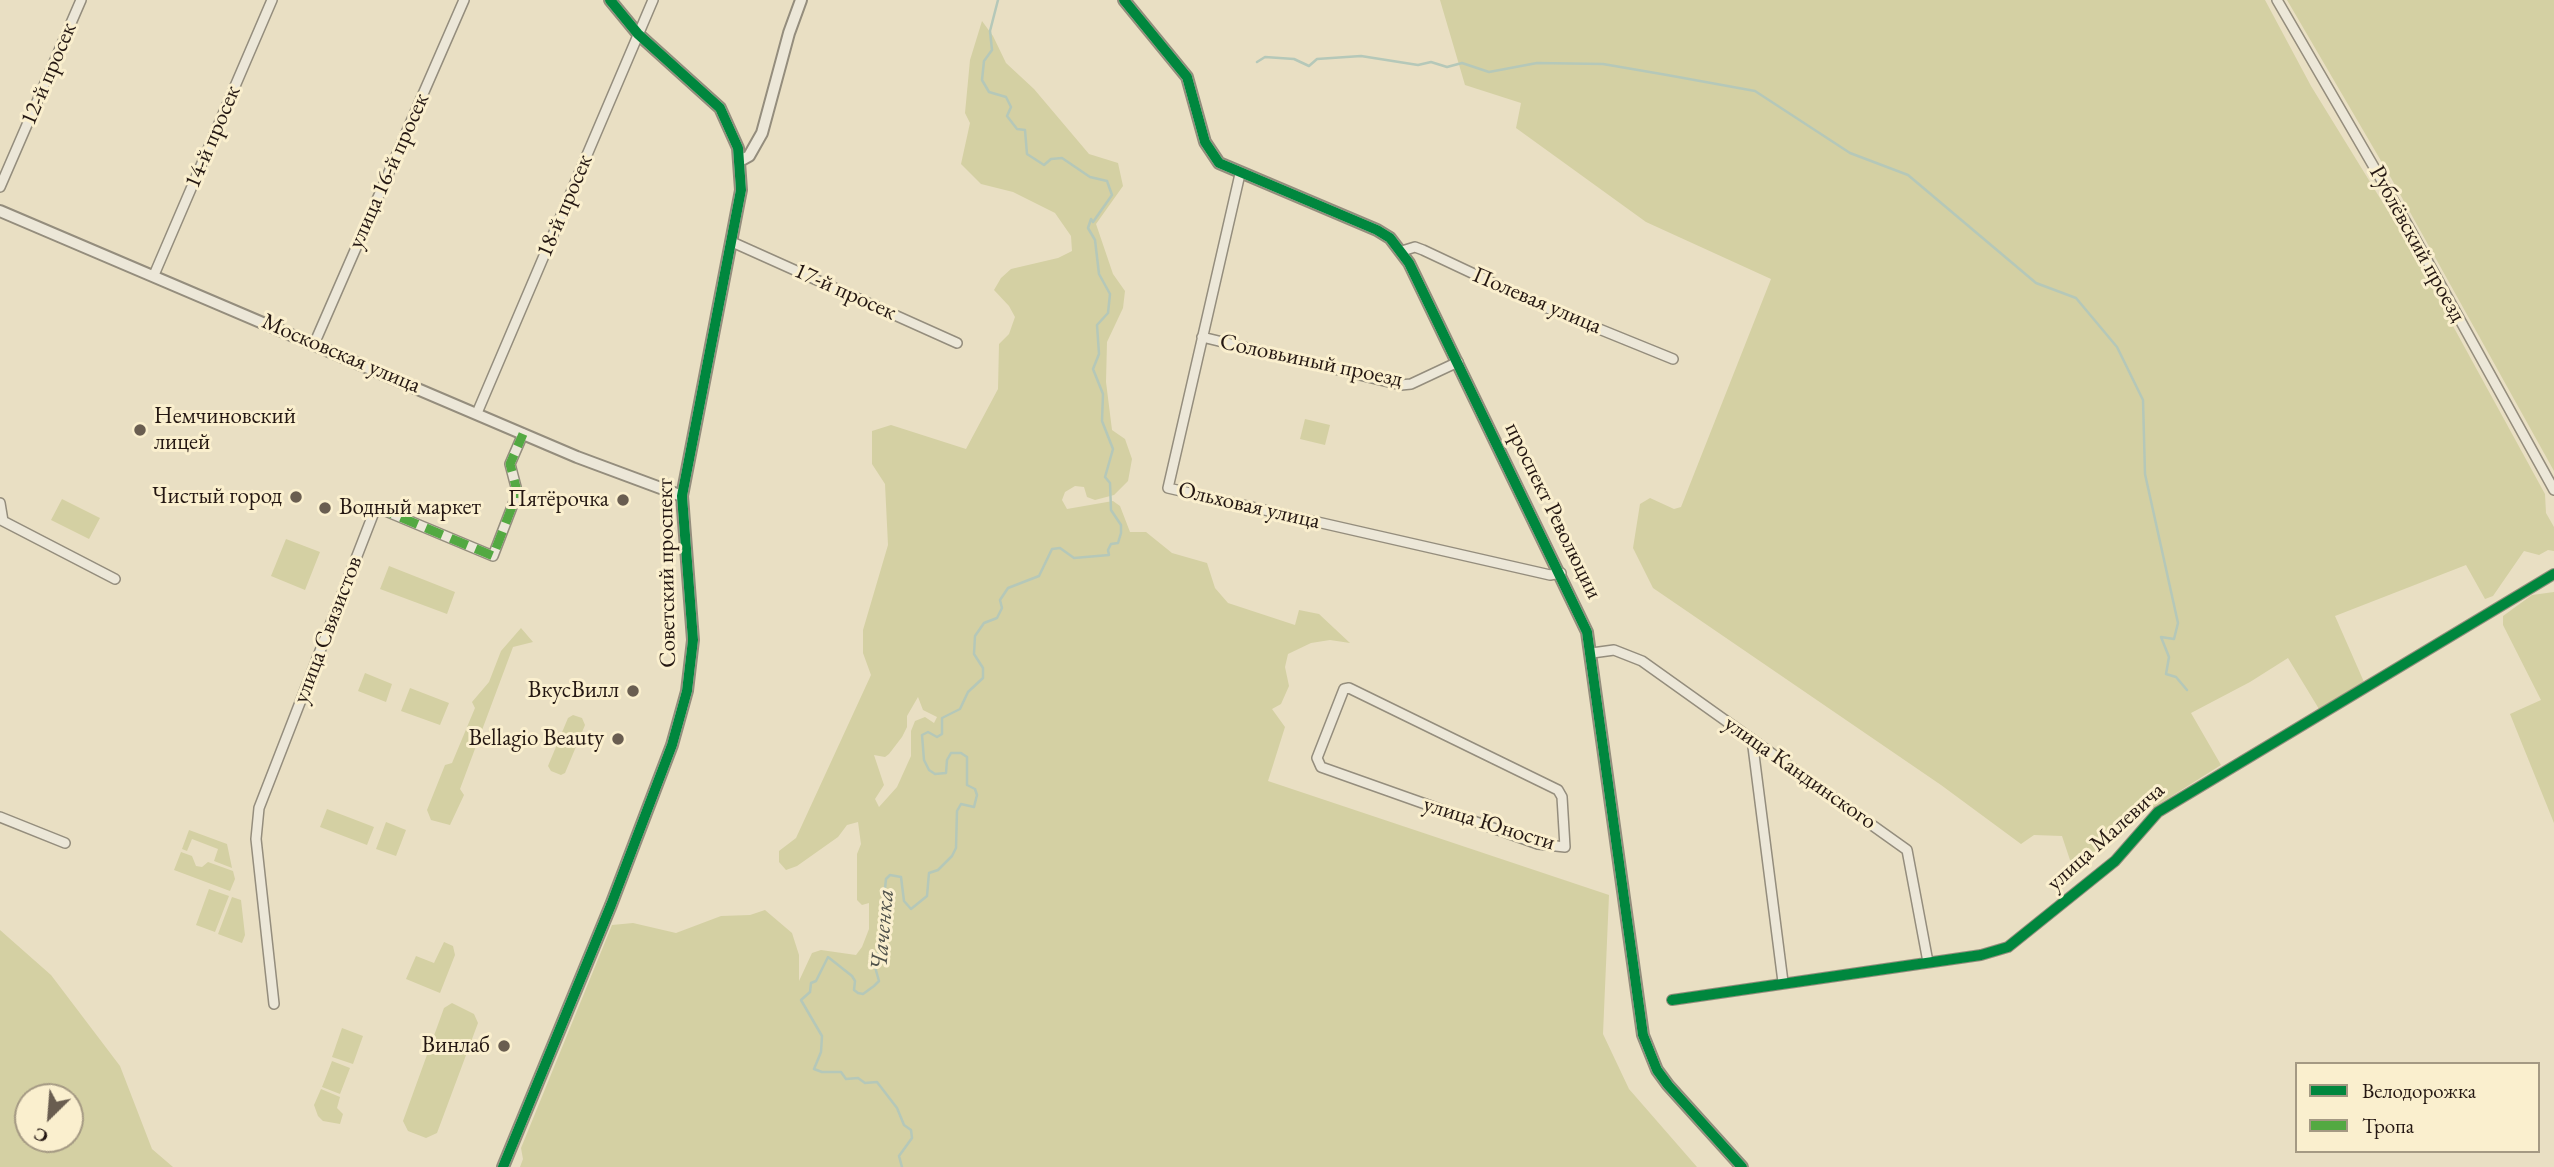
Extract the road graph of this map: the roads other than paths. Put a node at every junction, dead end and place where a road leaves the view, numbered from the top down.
1 (81, 0) edge
2 (272, 0) edge
3 (464, 0) edge
4 (610, 0) edge
5 (653, 0) edge
6 (801, 0) edge
7 (1124, 0) edge
8 (2277, 0) edge
9 (638, 34) junction
10 (740, 161) junction
11 (1240, 174) junction
12 (0, 187) edge
13 (0, 211) edge
14 (732, 242) junction
15 (1402, 251) junction
16 (154, 275) junction
17 (1202, 337) junction
18 (315, 342) junction
19 (957, 343) dead end
20 (1673, 359) dead end
21 (1458, 362) junction
22 (477, 413) junction
23 (523, 434) junction
24 (2554, 490) edge
25 (682, 496) junction
26 (0, 503) edge
27 (1561, 573) junction
28 (2554, 574) edge
29 (115, 579) dead end
30 (1592, 653) junction
31 (1396, 711) joint
32 (1752, 739) junction
33 (0, 817) edge
34 (65, 843) dead end
35 (1928, 962) junction
36 (1783, 982) junction
37 (1672, 1000) dead end
38 (274, 1004) dead end
39 (1740, 1165) edge
40 (503, 1167) edge

1 - 12 street, 12-й просек
2 - 16 street, 14-й просек
3 - 18 street, улица 16-й просек
4 - 9 street, Советский проспект
5 - 9 street, 18-й просек
6 - 10 street
7 - 11 street, проспект Революции
8 - 24 street, Рублёвский проезд
9 - 10 street, Советский проспект
9 - 22 street, 18-й просек
10 - 14 street, Советский проспект
11 - 15 street, проспект Революции
11 - 17 street, Ольховая улица
13 - 16 street, Московская улица
14 - 19 street, 17-й просек
14 - 25 street, Советский проспект
15 - 20 street, Полевая улица
15 - 21 street, проспект Революции
16 - 18 street, Московская улица
17 - 21 street, Соловьиный проезд
17 - 27 street, Ольховая улица
18 - 22 street, Московская улица
21 - 27 street, проспект Революции
22 - 23 street, Московская улица
23 - 25 street, Московская улица
23 - 38 street, улица Связистов
25 - 40 street, Советский проспект
26 - 29 street
27 - 30 street, проспект Революции
28 - 35 street, улица Малевича
30 - 32 street, улица Кандинского
30 - 39 street, проспект Революции
31 - 31 street, улица Юности
32 - 35 street, улица Кандинского
32 - 36 street
33 - 34 street
35 - 36 street, улица Малевича
36 - 37 street, улица Малевича

